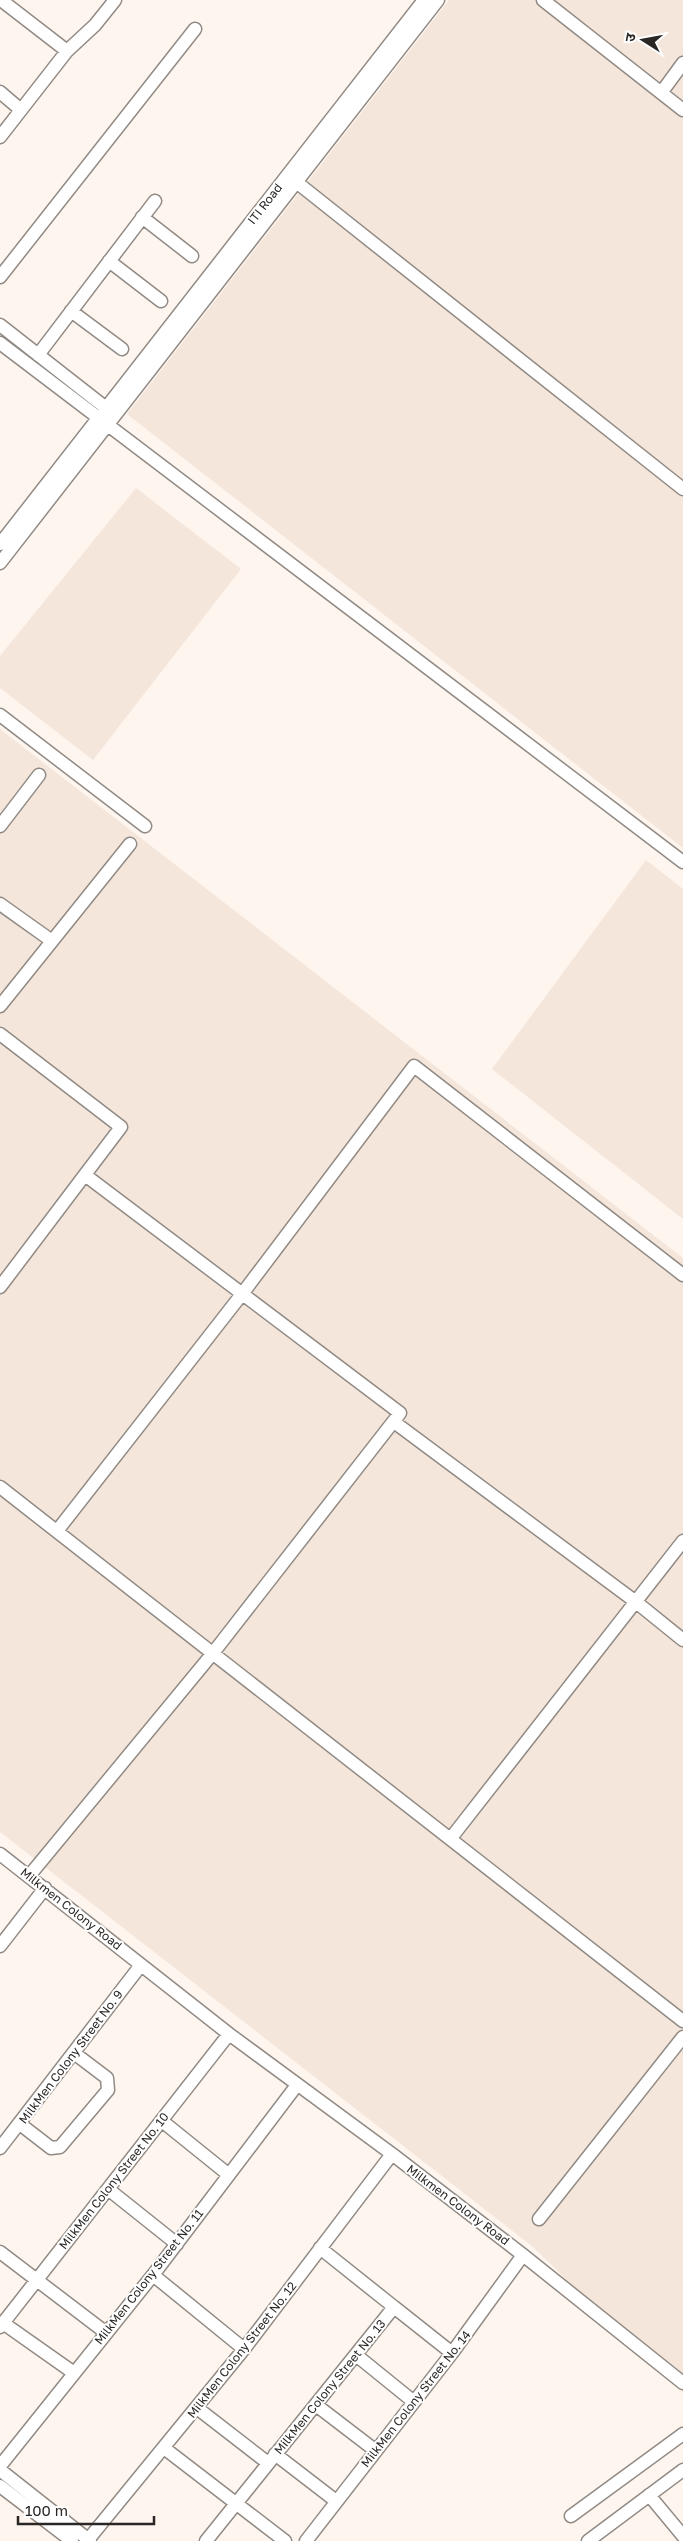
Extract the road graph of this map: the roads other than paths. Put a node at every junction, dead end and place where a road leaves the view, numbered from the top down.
1 (1, 0) edge
2 (115, 0) edge
3 (424, 0) edge
4 (438, 0) edge
5 (543, 0) edge
6 (195, 28) dead end
7 (67, 51) junction
8 (683, 63) edge
9 (0, 92) edge
10 (661, 93) junction
11 (21, 110) junction
12 (683, 110) edge
13 (0, 137) edge
14 (292, 178) junction
15 (155, 201) dead end
16 (142, 218) junction
17 (192, 256) dead end
18 (109, 261) junction
19 (0, 277) edge
20 (160, 301) dead end
21 (71, 311) junction
22 (0, 325) edge
23 (0, 343) edge
24 (122, 348) dead end
25 (38, 355) junction
26 (106, 408) junction
27 (103, 422) junction
28 (683, 489) edge
29 (0, 544) edge
30 (0, 562) edge
31 (0, 715) edge
32 (39, 775) dead end
33 (0, 826) edge
34 (145, 826) dead end
35 (130, 844) dead end
36 (683, 862) edge
37 (2, 910) edge
38 (52, 941) junction
39 (0, 1006) edge
40 (0, 1034) edge
41 (85, 1175) junction
42 (683, 1275) edge
43 (0, 1287) edge
44 (242, 1294) junction
45 (394, 1422) junction
46 (0, 1487) edge
47 (57, 1531) junction
48 (683, 1542) edge
49 (636, 1602) junction
50 (683, 1640) edge
51 (213, 1653) junction
52 (451, 1838) junction
53 (0, 1854) edge
54 (29, 1876) junction
55 (45, 1888) junction
56 (0, 1946) edge
57 (141, 1965) junction
58 (683, 2021) edge
59 (228, 2034) junction
60 (683, 2037) edge
61 (74, 2053) junction
62 (297, 2085) junction
63 (162, 2121) junction
64 (20, 2124) junction
65 (0, 2148) edge
66 (392, 2154) junction
67 (229, 2175) junction
68 (108, 2189) junction
69 (539, 2219) dead end
70 (177, 2244) junction
71 (320, 2248) junction
72 (0, 2252) edge
73 (523, 2255) junction
74 (153, 2275) junction
75 (37, 2278) junction
76 (394, 2307) junction
77 (2, 2325) edge
78 (105, 2332) junction
79 (244, 2349) junction
80 (452, 2353) junction
81 (356, 2355) junction
82 (74, 2373) junction
83 (683, 2383) edge
84 (414, 2402) junction
85 (316, 2405) junction
86 (197, 2408) junction
87 (683, 2434) edge
88 (164, 2448) junction
89 (376, 2451) junction
90 (271, 2459) junction
91 (0, 2468) edge
92 (683, 2470) edge
93 (0, 2486) edge
94 (649, 2495) junction
95 (336, 2501) junction
96 (237, 2503) junction
97 (571, 2516) dead end
98 (683, 2536) edge
99 (89, 2540) edge
100 (72, 2541) edge
101 (206, 2541) edge
102 (285, 2541) edge
103 (306, 2541) edge
104 (588, 2541) edge

1 - 7 street
2 - 7 street
3 - 14 street, ITI Road
4 - 14 street
5 - 10 street
6 - 19 street
7 - 11 street
8 - 10 street
9 - 11 street
10 - 12 street
11 - 13 street
14 - 26 street, ITI Road
14 - 27 street
14 - 28 street
15 - 16 street
16 - 17 street
16 - 18 street
18 - 20 street
18 - 21 street
21 - 24 street
21 - 25 street
22 - 25 street
23 - 27 street
25 - 26 street
26 - 27 street, ITI Road
27 - 29 street, ITI Road
27 - 30 street, ITI Road
27 - 36 street
31 - 34 street
32 - 33 street
35 - 38 street
37 - 38 street
38 - 39 street
40 - 41 street
41 - 43 street
41 - 44 street
42 - 44 street
44 - 45 street
44 - 47 street
45 - 49 street
45 - 51 street
46 - 47 street
47 - 51 street
48 - 49 street
49 - 50 street
49 - 52 street
51 - 52 street
51 - 54 street
52 - 58 street
53 - 54 street, Milkmen Colony Road
54 - 55 street, Milkmen Colony Road
55 - 56 street
55 - 57 street, Milkmen Colony Road
57 - 59 street, Milkmen Colony Road
57 - 61 street, MilkMen Colony Street No. 9
59 - 62 street, Milkmen Colony Road
59 - 63 street, MilkMen Colony Street No. 10
60 - 69 street
61 - 64 street, MilkMen Colony Street No. 9
61 - 64 street
62 - 66 street, Milkmen Colony Road
62 - 67 street, MilkMen Colony Street No. 11
63 - 67 street
63 - 68 street, MilkMen Colony Street No. 10
64 - 65 street, MilkMen Colony Street No. 9
66 - 71 street, MilkMen Colony Street No. 12
66 - 73 street, Milkmen Colony Road
67 - 70 street, MilkMen Colony Street No. 11
68 - 70 street
68 - 75 street, MilkMen Colony Street No. 10
70 - 74 street, MilkMen Colony Street No. 11
71 - 76 street, MilkMen Colony Street No. 13
71 - 79 street, MilkMen Colony Street No. 12
72 - 75 street
73 - 80 street, MilkMen Colony Street No. 14
73 - 83 street, Milkmen Colony Road
74 - 78 street, MilkMen Colony Street No. 11
74 - 79 street
75 - 77 street, MilkMen Colony Street No. 10
75 - 78 street
76 - 80 street
76 - 81 street, MilkMen Colony Street No. 13
77 - 82 street
78 - 82 street, MilkMen Colony Street No. 11
79 - 86 street, MilkMen Colony Street No. 12
80 - 84 street, MilkMen Colony Street No. 14
81 - 84 street
81 - 85 street, MilkMen Colony Street No. 13
82 - 91 street, MilkMen Colony Street No. 11
84 - 89 street, MilkMen Colony Street No. 14
85 - 89 street
85 - 90 street, MilkMen Colony Street No. 13
86 - 88 street, MilkMen Colony Street No. 12
86 - 90 street
87 - 97 street
88 - 96 street
88 - 99 street, MilkMen Colony Street No. 12
89 - 95 street, MilkMen Colony Street No. 14
90 - 95 street
90 - 96 street, MilkMen Colony Street No. 13
91 - 99 street
92 - 94 street
93 - 100 street
94 - 98 street
94 - 104 street
95 - 103 street, MilkMen Colony Street No. 14
96 - 101 street, MilkMen Colony Street No. 13
96 - 102 street

